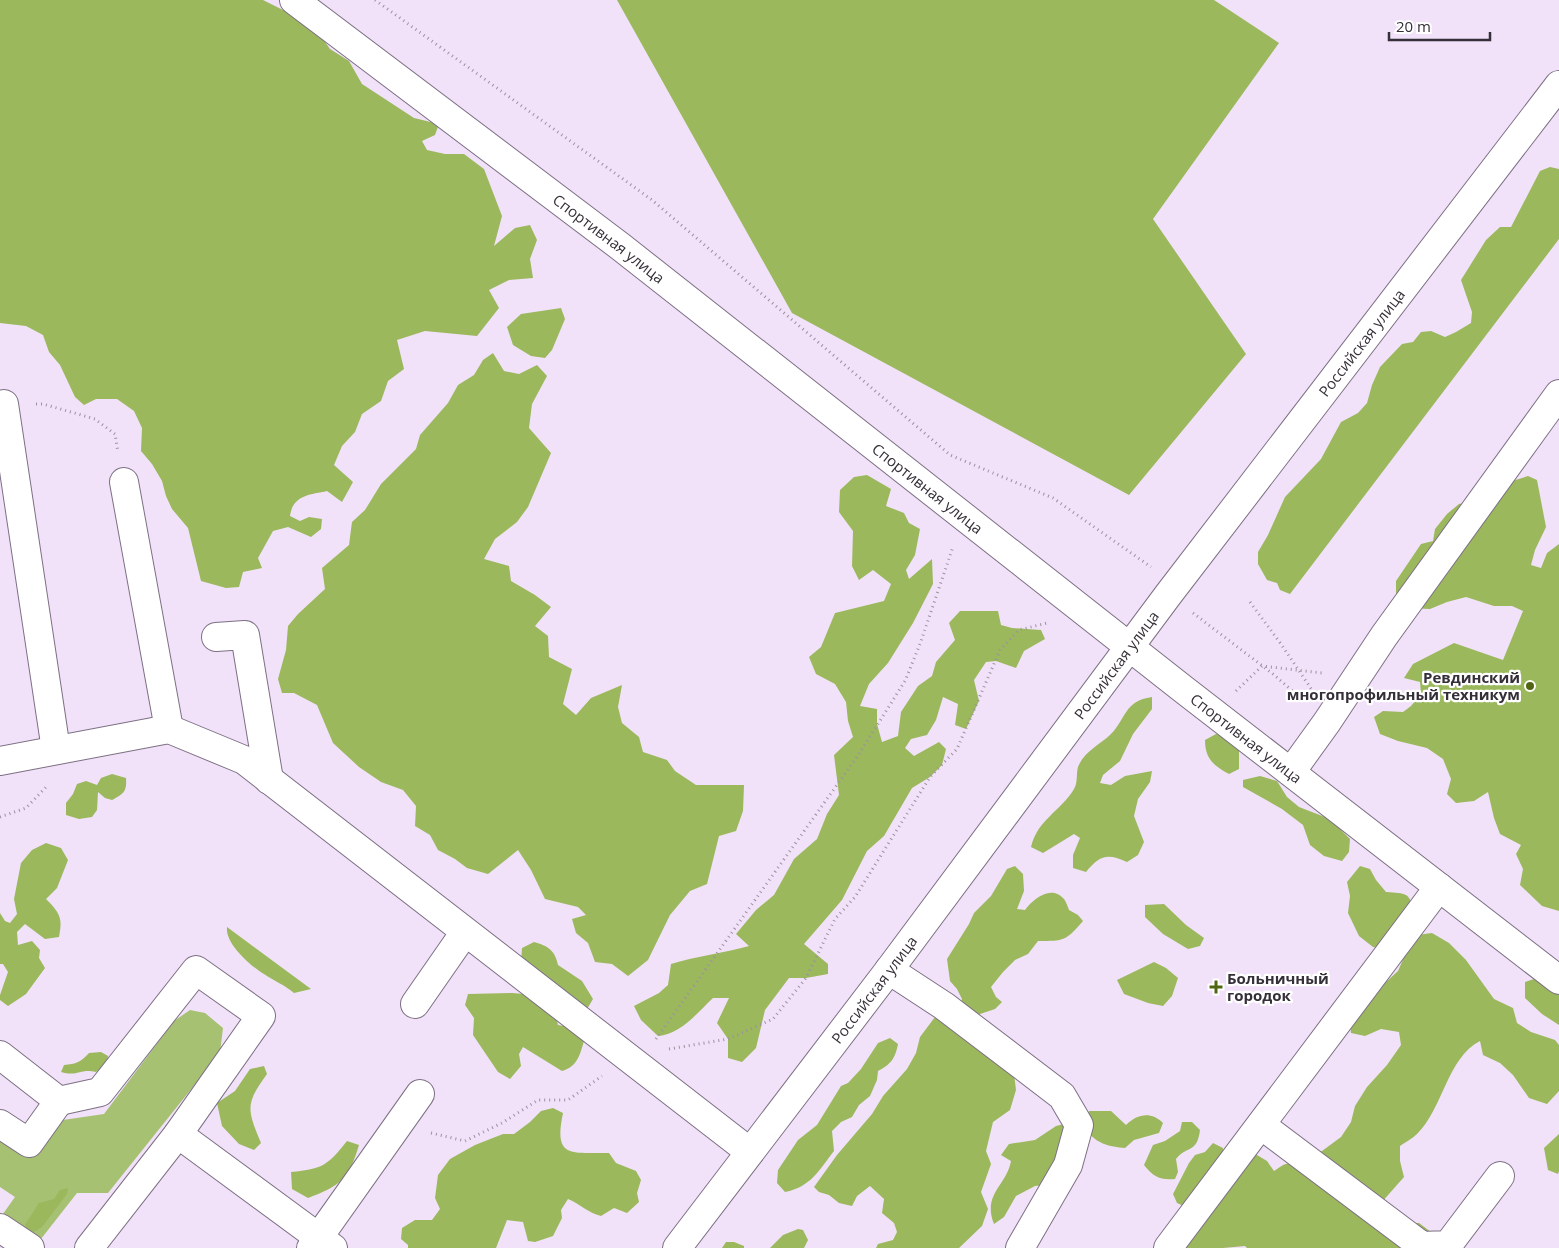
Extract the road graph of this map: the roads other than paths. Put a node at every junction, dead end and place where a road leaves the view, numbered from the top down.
1 (294, 0) edge
2 (1559, 85) edge
3 (1559, 394) edge
4 (4, 404) road end
5 (124, 482) road end
6 (216, 637) dead end
7 (1130, 646) junction
8 (169, 729) junction
9 (56, 750) junction
10 (0, 761) edge
11 (1291, 772) junction
12 (268, 780) junction
13 (1439, 887) junction
14 (465, 932) junction
15 (889, 970) junction
16 (1559, 980) edge
17 (415, 1004) dead end
18 (0, 1055) edge
19 (420, 1094) dead end
20 (59, 1101) junction
21 (0, 1124) edge
22 (1261, 1125) junction
23 (178, 1134) junction
24 (750, 1152) junction
25 (1500, 1176) dead end
26 (0, 1228) edge
27 (321, 1245) edge
28 (30, 1248) edge
29 (89, 1248) edge
30 (677, 1248) edge
31 (1020, 1248) edge
32 (1168, 1248) edge

1 - 7 street, Спортивная улица
2 - 7 street, Российская улица
3 - 11 street
4 - 9 street
5 - 8 street
6 - 12 street
7 - 11 street, Спортивная улица
7 - 15 street, Российская улица
8 - 9 street
8 - 12 street
9 - 10 street
11 - 13 street, Спортивная улица
12 - 14 street
13 - 16 street, Спортивная улица
13 - 22 street
14 - 17 street
14 - 24 street
15 - 24 street, Российская улица
15 - 31 street
18 - 20 street
19 - 27 street
20 - 21 street
20 - 23 street
22 - 25 street
22 - 32 street
23 - 27 street
23 - 29 street
24 - 30 street, Российская улица
26 - 28 street

